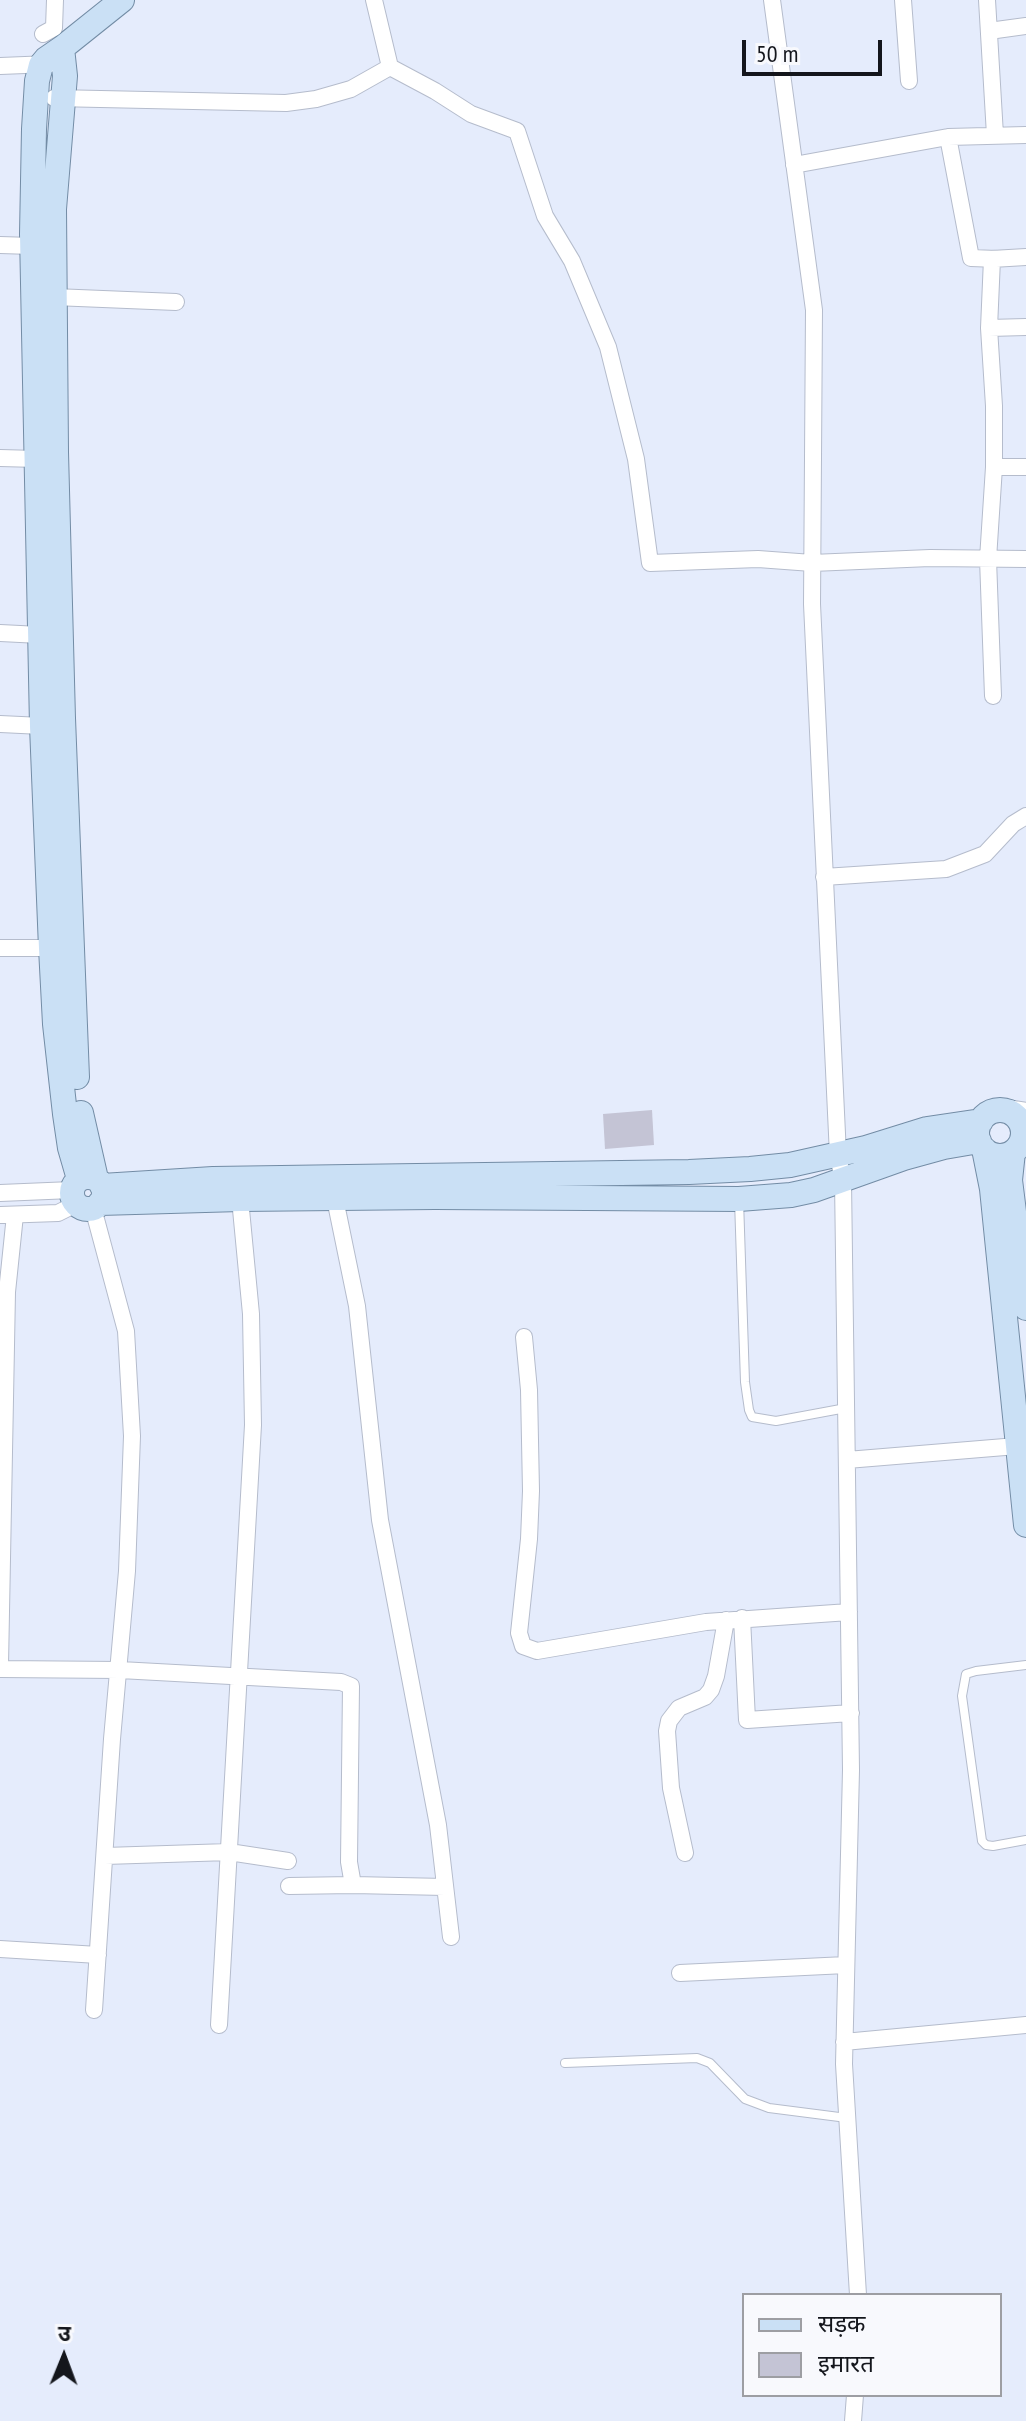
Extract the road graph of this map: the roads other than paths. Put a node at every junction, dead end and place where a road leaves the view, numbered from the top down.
1 (55, 0) edge
2 (122, 0) edge
3 (374, 0) edge
4 (772, 0) edge
5 (903, 0) edge
6 (987, 0) edge
7 (1026, 26) edge
8 (989, 31) junction
9 (53, 53) junction
10 (0, 66) edge
11 (390, 67) junction
12 (909, 81) dead end
13 (36, 98) junction
14 (63, 99) junction
15 (995, 135) junction
16 (1026, 135) edge
17 (948, 137) junction
18 (794, 165) junction
19 (0, 245) edge
20 (32, 246) junction
21 (1026, 257) edge
22 (997, 259) junction
23 (54, 297) junction
24 (176, 302) dead end
25 (1026, 327) edge
26 (989, 328) junction
27 (0, 458) edge
28 (37, 459) junction
29 (994, 467) junction
30 (1026, 467) edge
31 (988, 559) junction
32 (1026, 559) edge
33 (812, 563) junction
34 (0, 633) edge
35 (40, 635) junction
36 (993, 696) dead end
37 (0, 724) edge
38 (42, 726) junction
39 (1026, 816) edge
40 (824, 877) junction
41 (0, 948) edge
42 (51, 948) junction
43 (1017, 1113) edge
44 (981, 1137) junction
45 (1020, 1146) edge
46 (838, 1155) junction
47 (843, 1181) junction
48 (0, 1193) edge
49 (89, 1193) junction
50 (240, 1199) junction
51 (335, 1199) junction
52 (739, 1199) junction
53 (8, 1215) edge
54 (1026, 1308) edge
55 (524, 1337) dead end
56 (846, 1408) junction
57 (1017, 1446) junction
58 (3, 1448) edge
59 (847, 1460) junction
60 (1026, 1525) edge
61 (849, 1612) junction
62 (734, 1619) junction
63 (1026, 1665) edge
64 (0, 1667) edge
65 (120, 1670) junction
66 (239, 1677) junction
67 (851, 1713) junction
68 (1026, 1840) edge
69 (229, 1852) junction
70 (685, 1853) dead end
71 (105, 1856) junction
72 (288, 1861) dead end
73 (353, 1885) junction
74 (289, 1886) dead end
75 (445, 1887) junction
76 (451, 1937) dead end
77 (0, 1949) edge
78 (98, 1955) junction
79 (846, 1965) junction
80 (680, 1973) dead end
81 (94, 2010) dead end
82 (219, 2025) dead end
83 (1026, 2025) edge
84 (844, 2042) junction
85 (565, 2063) dead end
86 (847, 2118) junction
87 (858, 2293) edge
88 (855, 2397) edge
89 (853, 2421) edge

1 - 9 street
2 - 9 main road
3 - 11 street
4 - 18 street
5 - 12 street
6 - 8 street
7 - 8 street
8 - 15 street
9 - 10 street
9 - 13 main road
9 - 14 main road
11 - 14 street
11 - 33 street
13 - 14 street
13 - 20 main road
14 - 23 main road
15 - 16 street
15 - 17 street
17 - 18 street
17 - 22 street
18 - 33 street
19 - 20 street
20 - 28 main road
21 - 22 street
22 - 26 street
23 - 24 street
23 - 49 main road
25 - 26 street
26 - 29 street
27 - 28 street
28 - 35 main road
29 - 30 street
29 - 31 street
31 - 32 street
31 - 33 street
31 - 36 street
33 - 40 street
34 - 35 street
35 - 38 main road
37 - 38 street
38 - 42 main road
39 - 40 street
40 - 46 street
41 - 42 street
42 - 49 main road
43 - 44 main road
43 - 45 main road
44 - 45 main road
44 - 46 main road
44 - 47 main road
44 - 57 main road
45 - 54 main road
46 - 47 street
46 - 49 main road
47 - 52 main road
47 - 56 street
48 - 49 street
49 - 50 main road
49 - 53 street
49 - 65 street
50 - 51 main road
50 - 66 street
51 - 52 main road
51 - 75 street
52 - 56 lane
53 - 58 street
55 - 62 street
56 - 59 street
57 - 59 street
57 - 60 main road
58 - 64 street
59 - 61 street
61 - 62 street
61 - 67 street
62 - 67 street
62 - 70 street
63 - 68 lane
64 - 65 street
65 - 66 street
65 - 71 street
66 - 69 street
66 - 73 street
67 - 79 street
69 - 71 street
69 - 72 street
69 - 82 street
71 - 78 street
73 - 74 street
73 - 75 street
75 - 76 street
77 - 78 street
78 - 81 street
79 - 80 street
79 - 84 street
83 - 84 street
84 - 86 street
85 - 86 lane
86 - 87 street
88 - 89 street

